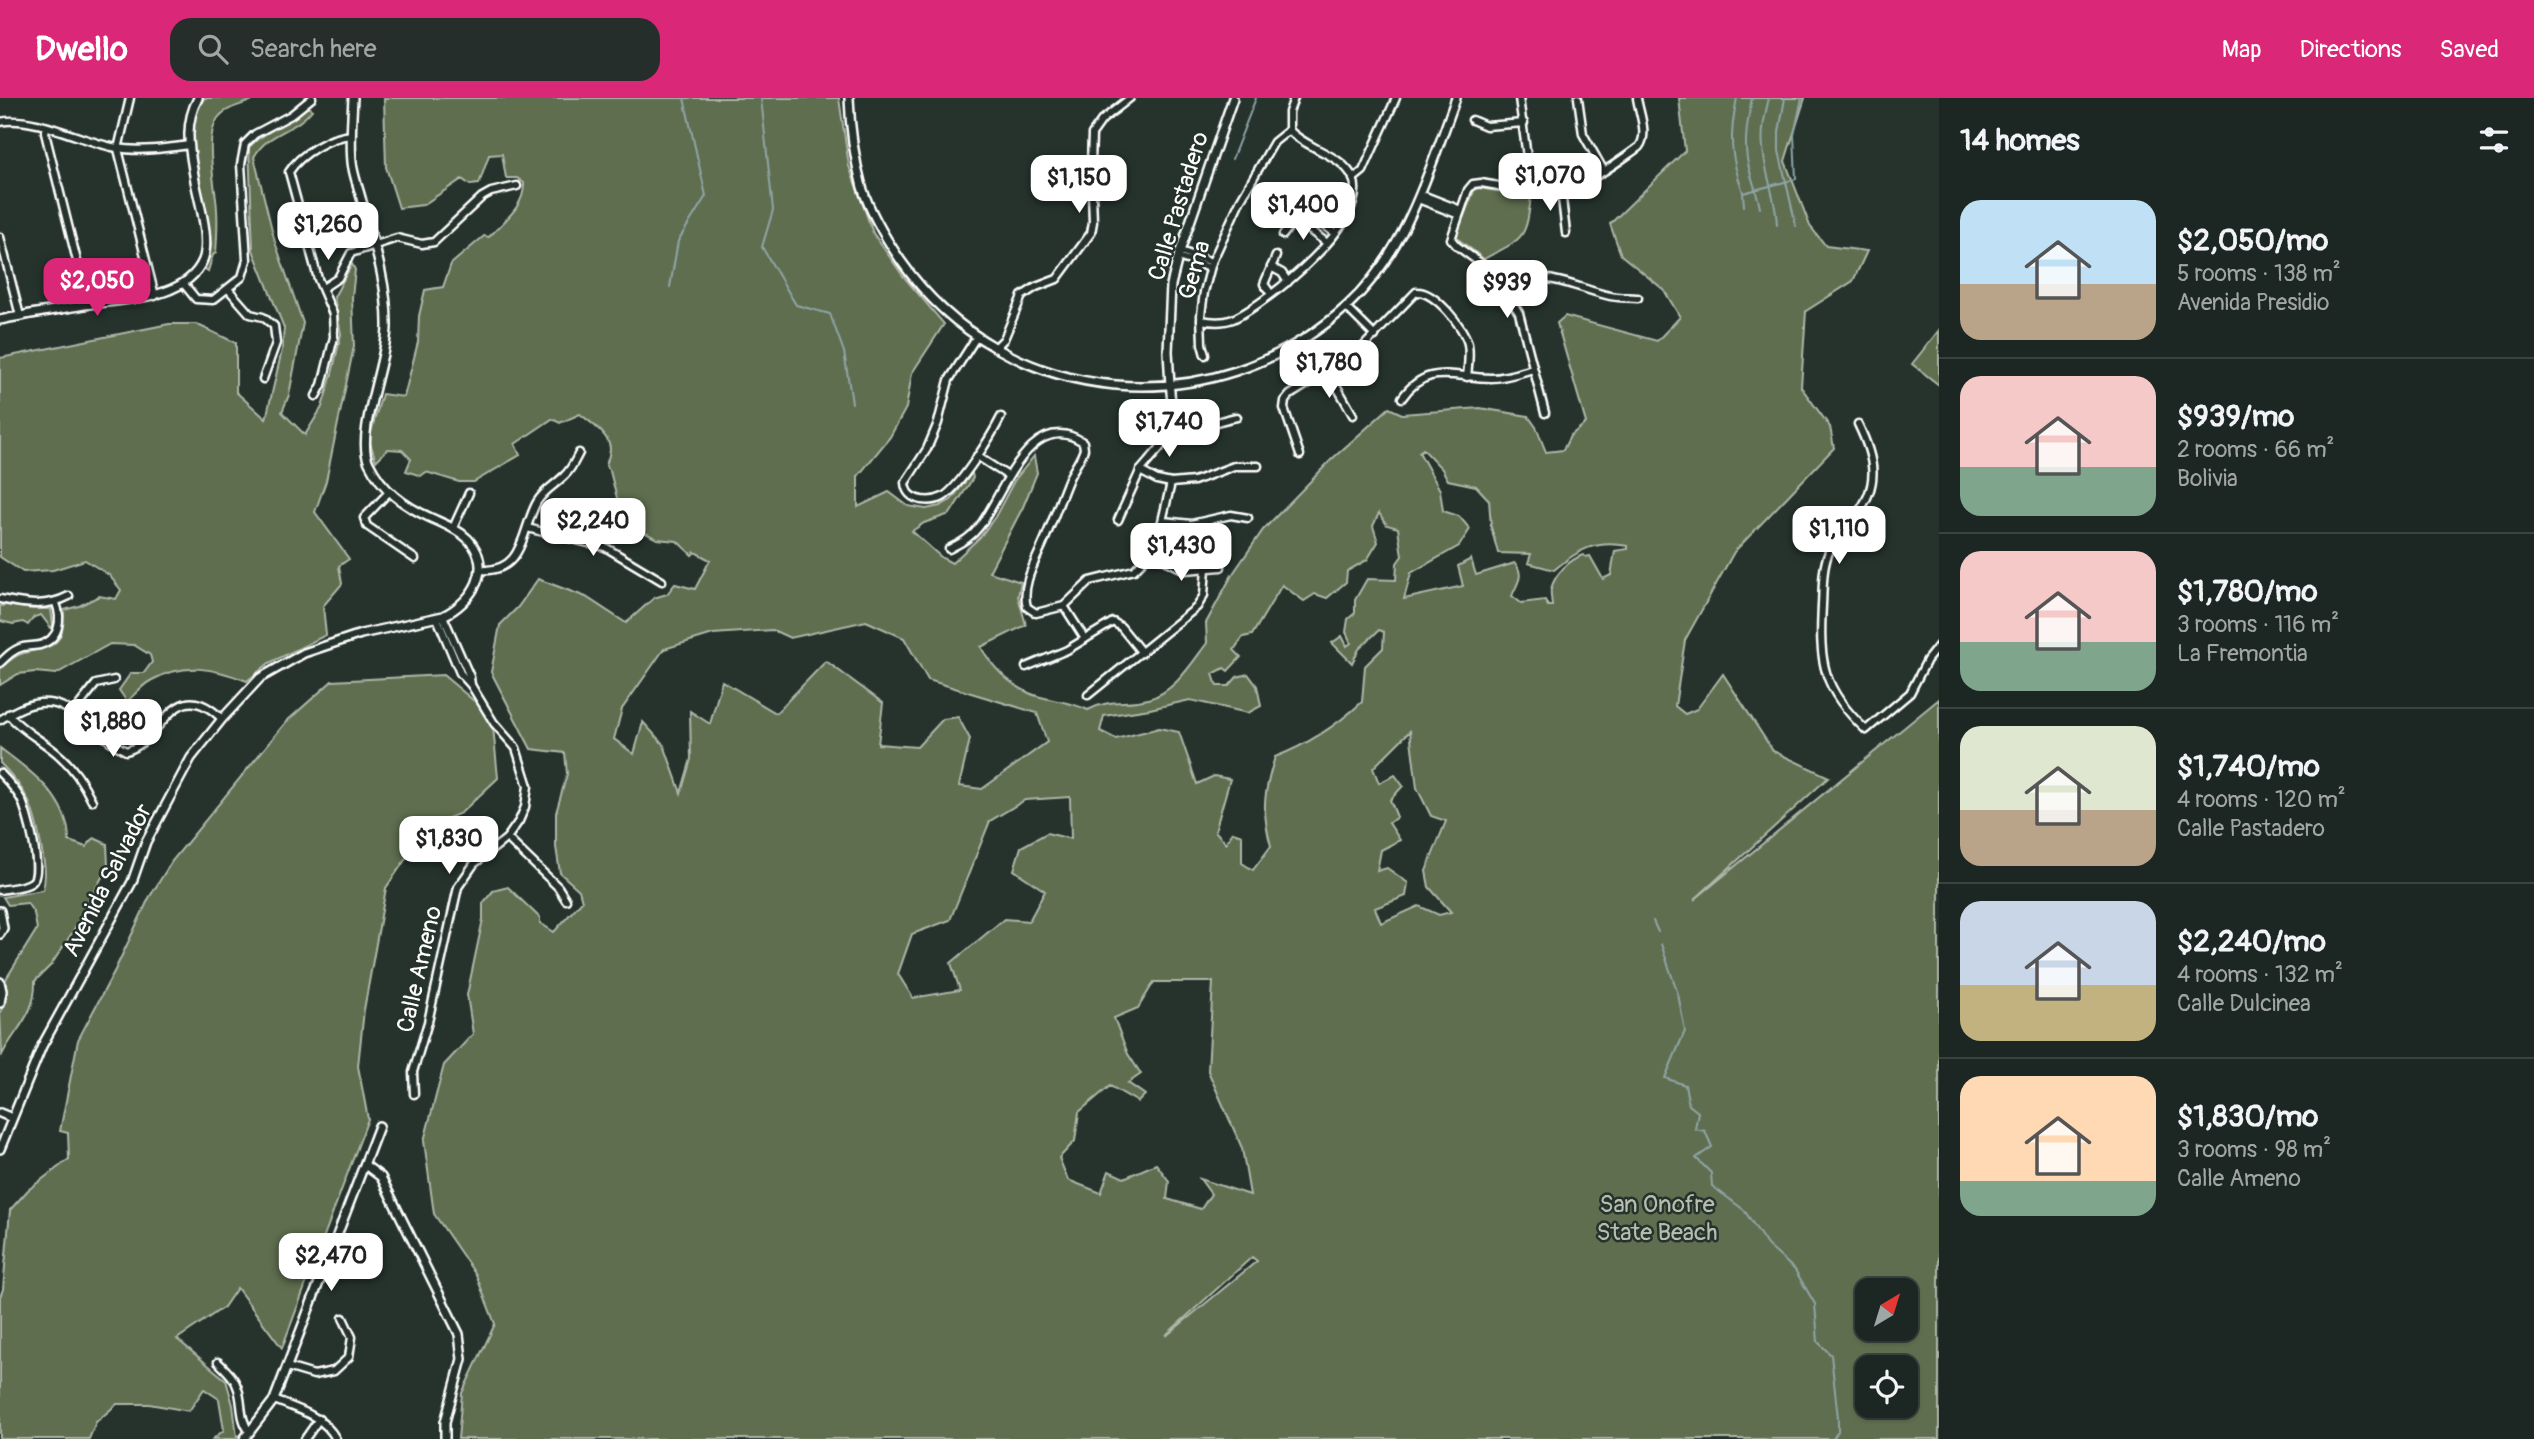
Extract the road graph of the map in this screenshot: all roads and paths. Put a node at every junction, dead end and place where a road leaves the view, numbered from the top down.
1 (130, 98) edge
2 (198, 98) edge
3 (312, 98) edge
4 (353, 98) edge
5 (849, 98) edge
6 (1130, 98) edge
7 (1233, 98) edge
8 (1294, 98) edge
9 (1396, 98) edge
10 (1456, 98) edge
11 (1519, 98) edge
12 (1577, 98) edge
13 (1637, 98) edge
14 (1472, 120) dead end
15 (0, 122) edge
16 (1524, 123) junction
17 (46, 128) junction
18 (1289, 130) junction
19 (351, 135) junction
20 (188, 145) junction
21 (118, 149) junction
22 (1604, 171) junction
23 (1353, 179) junction
24 (517, 186) dead end
25 (1525, 190) junction
26 (1561, 190) junction
27 (1419, 197) junction
28 (1308, 200) dead end
29 (1301, 209) junction
30 (1460, 212) junction
31 (1295, 219) junction
32 (1335, 233) junction
33 (1566, 233) dead end
34 (1283, 235) dead end
35 (0, 237) edge
36 (1328, 243) junction
37 (374, 245) junction
38 (1179, 254) junction
39 (1276, 256) dead end
40 (1211, 265) junction
41 (1271, 267) junction
42 (1288, 282) junction
43 (183, 283) junction
44 (323, 288) junction
45 (1504, 289) junction
46 (229, 290) junction
47 (1271, 294) junction
48 (155, 296) junction
49 (1638, 298) dead end
50 (88, 305) junction
51 (1346, 307) junction
52 (20, 316) junction
53 (0, 320) edge
54 (1201, 320) junction
55 (977, 336) junction
56 (1375, 336) junction
57 (995, 348) junction
58 (1205, 355) dead end
59 (1533, 369) junction
60 (1328, 371) junction
61 (1467, 377) junction
62 (263, 379) dead end
63 (1170, 386) junction
64 (316, 396) dead end
65 (1402, 398) dead end
66 (1545, 413) dead end
67 (1353, 415) dead end
68 (1001, 417) dead end
69 (1237, 417) dead end
70 (1858, 424) dead end
71 (1171, 431) junction
72 (579, 453) dead end
73 (1300, 455) dead end
74 (977, 456) junction
75 (1258, 466) dead end
76 (1140, 471) junction
77 (1008, 475) junction
78 (1171, 483) junction
79 (389, 492) junction
80 (470, 493) dead end
81 (1248, 518) dead end
82 (1118, 520) dead end
83 (1163, 521) junction
84 (453, 528) junction
85 (527, 528) junction
86 (948, 550) dead end
87 (1151, 553) junction
88 (415, 559) dead end
89 (1221, 567) dead end
90 (1206, 568) junction
91 (480, 570) junction
92 (662, 581) dead end
93 (69, 596) dead end
94 (0, 599) edge
95 (56, 603) junction
96 (1064, 606) junction
97 (440, 617) junction
98 (1084, 639) junction
99 (1939, 645) edge
100 (1142, 653) junction
101 (0, 663) edge
102 (1026, 667) dead end
103 (114, 680) dead end
104 (1088, 695) dead end
105 (73, 713) junction
106 (8, 714) junction
107 (222, 719) junction
108 (0, 720) edge
109 (0, 773) edge
110 (92, 801) dead end
111 (507, 838) junction
112 (0, 890) edge
113 (566, 900) dead end
114 (0, 911) edge
115 (0, 934) edge
116 (0, 982) edge
117 (0, 1003) edge
118 (414, 1094) dead end
119 (0, 1113) edge
120 (12, 1118) junction
121 (379, 1126) dead end
122 (0, 1149) edge
123 (365, 1165) junction
124 (344, 1318) dead end
125 (218, 1362) dead end
126 (287, 1367) junction
127 (274, 1400) junction
128 (319, 1419) junction
129 (250, 1432) junction
130 (244, 1439) edge
131 (305, 1439) edge
132 (336, 1439) edge
133 (445, 1439) edge

1 - 21 street
2 - 20 street
3 - 46 street
4 - 19 street
5 - 55 street
6 - 57 street
7 - 38 street, Calle Pastadero
8 - 18 street
9 - 23 street
10 - 27 street
11 - 16 street
12 - 22 street
13 - 22 street
14 - 16 street
15 - 17 street
16 - 25 street
17 - 21 street
17 - 50 street
18 - 23 street
18 - 40 street, Gema
19 - 37 street
19 - 44 street
20 - 21 street
20 - 43 street
21 - 48 street
22 - 26 street
23 - 32 street
24 - 37 street
25 - 26 street
25 - 30 street
26 - 33 street
27 - 30 street
27 - 51 street
28 - 29 street
29 - 31 street
29 - 32 street
30 - 45 street
31 - 34 street
31 - 36 street
32 - 36 street
35 - 52 street
36 - 42 street
37 - 44 street
37 - 79 street
38 - 40 street
38 - 63 street, Calle Pastadero
39 - 41 street
40 - 54 street, Gema
41 - 42 street
41 - 47 street
42 - 47 street
43 - 46 street
43 - 48 street
44 - 64 street
45 - 49 street
45 - 59 street
46 - 62 street
47 - 54 street
48 - 50 street
50 - 52 street
51 - 56 street
51 - 63 street
52 - 53 street
54 - 58 street, Gema
55 - 57 street
55 - 74 street
56 - 60 street
56 - 61 street
57 - 63 street
59 - 61 street
59 - 66 street
60 - 67 street
60 - 73 street
61 - 65 street
63 - 71 street, Calle Pastadero
68 - 74 street
69 - 71 street
70 - 99 street
71 - 76 street
72 - 85 street
74 - 77 street
75 - 78 street
76 - 78 street
76 - 82 street
77 - 86 street
77 - 96 street
78 - 83 street
79 - 84 street
79 - 88 street
80 - 84 street
81 - 83 street
83 - 87 street
84 - 91 street
85 - 91 street
85 - 92 street
87 - 90 street
87 - 96 street
89 - 90 street
90 - 100 street
91 - 97 street, Avenida Salvador
93 - 95 street
94 - 95 street
95 - 101 street
96 - 98 street
97 - 107 street, Avenida Salvador
97 - 111 street, Calle Ameno
98 - 100 street
98 - 102 street
100 - 104 street
103 - 105 street
105 - 106 street
105 - 107 street
106 - 108 street
106 - 110 street
107 - 120 street, Avenida Salvador
109 - 112 street
111 - 113 street
111 - 118 street, Calle Ameno
114 - 115 street
116 - 117 street
119 - 120 street
120 - 122 street, Avenida Salvador
121 - 123 street
123 - 126 street
123 - 133 street
124 - 126 street
125 - 129 street
126 - 127 street
127 - 128 street
127 - 129 street
128 - 131 street
128 - 132 street
129 - 130 street

